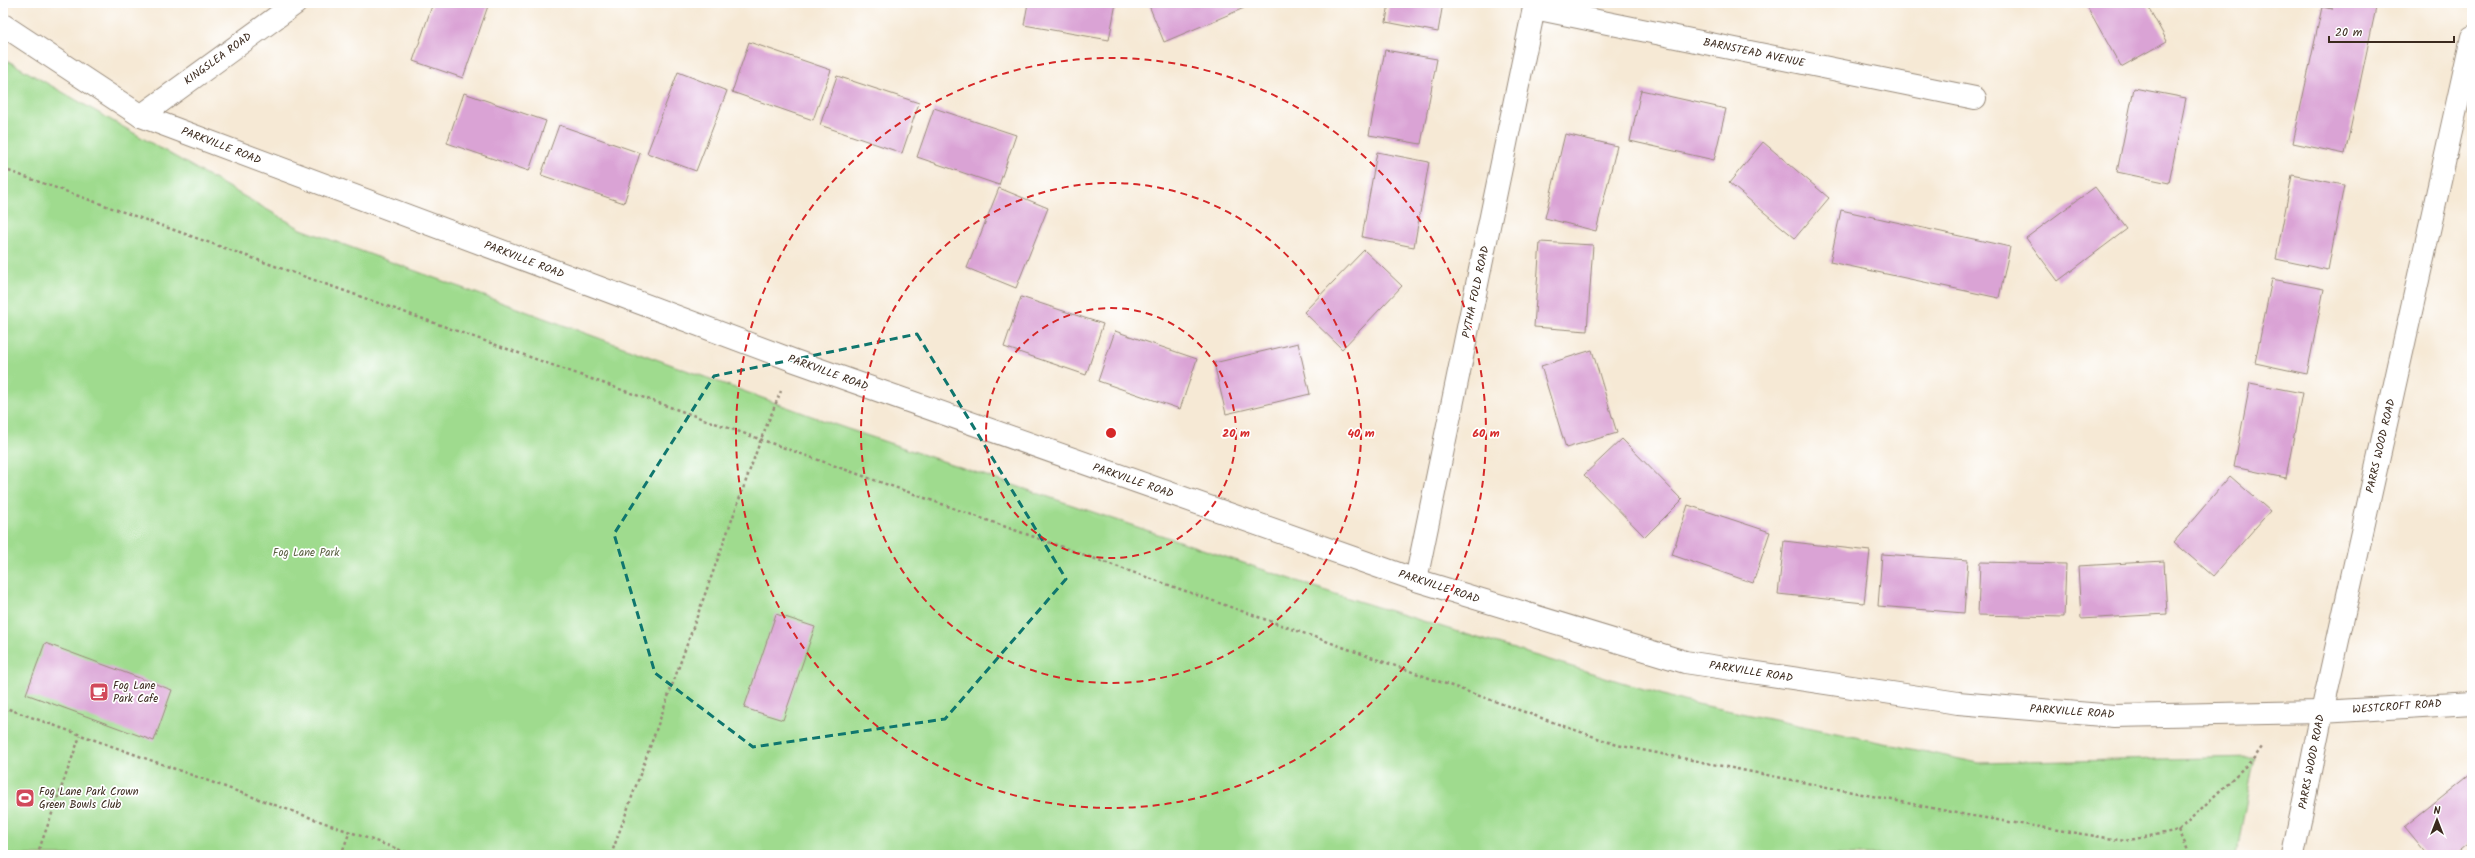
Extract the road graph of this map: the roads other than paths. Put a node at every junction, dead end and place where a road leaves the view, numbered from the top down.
1 (296, 3) edge
2 (1534, 5) edge
3 (3, 25) edge
4 (2472, 37) edge
5 (1975, 98) dead end
6 (141, 116) junction
7 (1416, 580) junction
8 (2472, 703) edge
9 (2322, 712) junction
10 (2294, 855) edge

1 - 6 street, KINGSLEA ROAD
2 - 5 street, BARNSTEAD AVENUE
2 - 7 street, PYTHA FOLD ROAD
3 - 6 street, PARKVILLE ROAD
4 - 9 street, PARRS WOOD ROAD
6 - 7 street, PARKVILLE ROAD
7 - 9 street, PARKVILLE ROAD
8 - 9 street, WESTCROFT ROAD
9 - 10 street, PARRS WOOD ROAD

